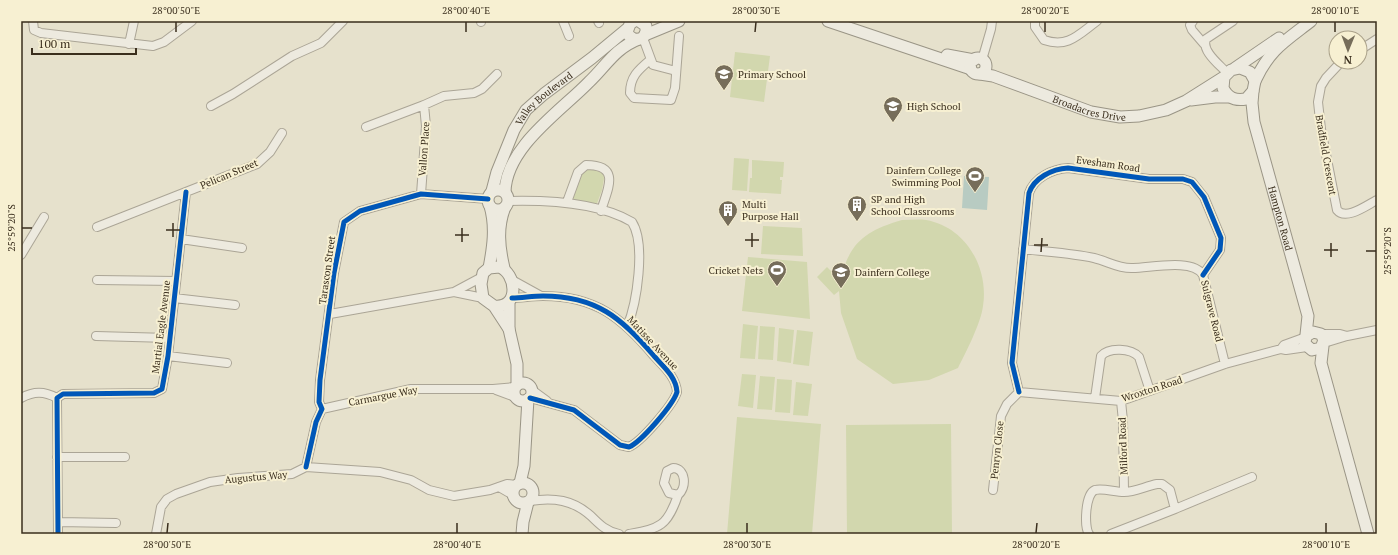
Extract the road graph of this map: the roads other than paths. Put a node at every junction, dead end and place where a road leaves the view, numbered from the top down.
1 (33, 21) edge
2 (134, 21) edge
3 (192, 21) edge
4 (343, 21) edge
5 (563, 21) edge
6 (679, 21) edge
7 (828, 21) edge
8 (992, 21) edge
9 (1035, 21) edge
10 (1097, 21) edge
11 (1193, 21) edge
12 (1233, 21) edge
13 (1303, 21) edge
14 (1311, 21) edge
15 (633, 23) edge
16 (569, 36) dead end
17 (678, 36) dead end
18 (642, 37) junction
19 (1377, 39) edge
20 (129, 44) junction
21 (1204, 44) junction
22 (1368, 45) edge
23 (592, 58) junction
24 (650, 60) junction
25 (979, 66) junction
26 (601, 69) junction
27 (1334, 70) edge
28 (676, 71) junction
29 (1229, 73) junction
30 (497, 74) dead end
31 (1254, 86) junction
32 (1232, 98) junction
33 (1186, 101) junction
34 (424, 105) junction
35 (211, 106) dead end
36 (1254, 122) junction
37 (366, 127) dead end
38 (282, 133) dead end
39 (186, 192) junction
40 (421, 194) junction
41 (490, 199) junction
42 (506, 200) junction
43 (1377, 200) edge
44 (567, 202) junction
45 (601, 210) junction
46 (44, 217) dead end
47 (97, 227) dead end
48 (181, 239) junction
49 (242, 248) dead end
50 (1024, 250) junction
51 (21, 255) edge
52 (504, 268) junction
53 (486, 273) junction
54 (1203, 276) junction
55 (97, 280) dead end
56 (512, 280) junction
57 (176, 281) junction
58 (454, 292) junction
59 (541, 296) junction
60 (174, 298) junction
61 (483, 298) junction
62 (510, 301) junction
63 (235, 305) dead end
64 (494, 306) junction
65 (330, 314) junction
66 (1308, 316) junction
67 (627, 327) junction
68 (509, 329) junction
69 (1377, 330) edge
70 (96, 336) dead end
71 (169, 338) junction
72 (1322, 339) junction
73 (1308, 342) junction
74 (168, 356) junction
75 (227, 363) dead end
76 (1321, 363) junction
77 (1225, 364) junction
78 (1150, 391) junction
79 (523, 392) junction
80 (1019, 392) junction
81 (21, 398) edge
82 (57, 398) junction
83 (1095, 398) junction
84 (1121, 401) junction
85 (322, 409) junction
86 (629, 447) joint
87 (57, 457) junction
88 (125, 457) dead end
89 (306, 467) junction
90 (1252, 477) dead end
91 (993, 490) dead end
92 (1124, 492) junction
93 (524, 493) junction
94 (678, 495) dead end
95 (1175, 509) junction
96 (58, 522) junction
97 (116, 523) dead end
98 (1134, 530) edge
99 (58, 534) edge
100 (156, 534) edge
101 (522, 534) edge
102 (619, 534) edge
103 (629, 534) edge
104 (1089, 534) edge
105 (1111, 534) edge
106 (1368, 534) edge

1 - 20 street
2 - 20 street
3 - 20 street
4 - 35 street
5 - 16 street
6 - 18 street, Valley Boulevard
7 - 25 street
8 - 25 street
9 - 10 street
11 - 21 street
12 - 21 street
13 - 29 street, Broadacres Drive
14 - 31 street
15 - 18 street
15 - 18 street
15 - 23 street, Valley Boulevard
17 - 28 street
18 - 24 street
18 - 26 street, Valley Boulevard
19 - 22 street
21 - 29 street
23 - 26 street
23 - 41 street, Valley Boulevard
24 - 28 street
24 - 28 street
25 - 33 street, Broadacres Drive
26 - 42 street, Valley Boulevard
27 - 43 street, Bradfield Crescent
29 - 31 street
29 - 32 street
29 - 33 street, Broadacres Drive
30 - 34 street, Vallon Place
31 - 32 street, Broadacres Drive
31 - 36 street, Hampton Road
32 - 33 street, Broadacres Drive
32 - 36 street, Hampton Road
34 - 37 street, Vallon Place
34 - 40 street, Vallon Place
36 - 66 street, Hampton Road
38 - 39 street, Pelican Street
39 - 47 street, Pelican Street
39 - 48 street, Martial Eagle Avenue
40 - 41 street, Tarascon Street
40 - 65 street, Tarascon Street
41 - 42 street
41 - 42 street
41 - 53 street, Valley Boulevard
42 - 44 street
42 - 52 street, Valley Boulevard
44 - 45 street
44 - 45 street
45 - 67 street
46 - 51 street
48 - 49 street
48 - 57 street, Martial Eagle Avenue
50 - 54 street, Sulgrave Road
50 - 54 street, Evesham Road
50 - 80 street, Evesham Road
52 - 53 street
52 - 56 street
53 - 58 street
53 - 61 street
54 - 77 street, Sulgrave Road
55 - 57 street
56 - 59 street, Matisse Avenue
56 - 62 street
57 - 60 street, Martial Eagle Avenue
58 - 61 street
58 - 65 street
59 - 62 street, Matisse Avenue
59 - 67 street, Matisse Avenue
60 - 63 street
60 - 71 street, Martial Eagle Avenue
61 - 64 street
62 - 64 street
62 - 68 street
64 - 68 street
65 - 85 street, Tarascon Street
66 - 72 street, Hampton Road
66 - 73 street, Hampton Road
67 - 86 street, Matisse Avenue
68 - 79 street
69 - 72 street
70 - 71 street
71 - 74 street, Martial Eagle Avenue
72 - 73 street
72 - 73 street
72 - 76 street
73 - 76 street
73 - 77 street, Wroxton Road
74 - 75 street
74 - 82 street, Martial Eagle Avenue
76 - 106 street
77 - 78 street, Wroxton Road
78 - 83 street
78 - 84 street, Wroxton Road
79 - 85 street, Carmargue Way
79 - 86 street, Carmargue Way
79 - 93 street
80 - 83 street, Wroxton Road
80 - 91 street, Penryn Close
81 - 82 street
82 - 87 street
83 - 84 street, Wroxton Road
84 - 92 street, Milford Road
85 - 89 street, Tarascon Street
87 - 88 street
87 - 96 street
89 - 93 street, Augustus Way
89 - 100 street, Augustus Way
90 - 95 street
92 - 95 street
92 - 104 street
93 - 101 street
93 - 102 street, Augustus Way
94 - 103 street
95 - 98 street
96 - 97 street
96 - 99 street
98 - 105 street

